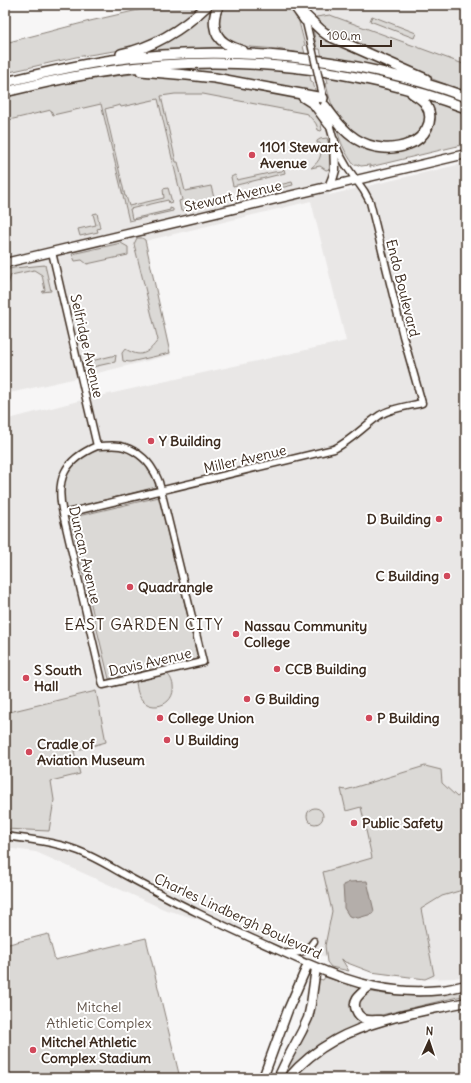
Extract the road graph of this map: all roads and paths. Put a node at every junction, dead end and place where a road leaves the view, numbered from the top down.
1 (208, 5) edge
2 (219, 5) edge
3 (294, 5) edge
4 (303, 10) edge
5 (256, 55) junction
6 (86, 64) junction
7 (116, 69) junction
8 (5, 82) edge
9 (265, 88) junction
10 (402, 88) junction
11 (447, 90) junction
12 (5, 92) edge
13 (466, 97) edge
14 (324, 102) junction
15 (466, 108) edge
16 (329, 124) junction
17 (334, 141) junction
18 (466, 154) edge
19 (357, 180) junction
20 (329, 187) junction
21 (52, 252) junction
22 (5, 262) edge
23 (422, 403) joint
24 (97, 446) junction
25 (160, 491) junction
26 (63, 514) junction
27 (103, 685) joint
28 (5, 836) edge
29 (314, 941) dead end
30 (286, 954) junction
31 (308, 964) junction
32 (316, 968) junction
33 (466, 985) edge
34 (370, 986) junction
35 (466, 1002) edge
36 (386, 1020) junction
37 (263, 1078) edge
38 (278, 1078) edge
39 (288, 1078) edge

1 - 6 highway
2 - 5 highway
3 - 4 highway
4 - 11 highway
4 - 14 street, Endo Boulevard, bridge
5 - 6 highway
5 - 11 highway
6 - 8 highway
7 - 9 highway
7 - 10 highway
7 - 12 highway
9 - 14 highway
9 - 16 highway
10 - 14 highway
10 - 15 highway
11 - 13 highway
14 - 16 street, Endo Boulevard
16 - 17 street, Endo Boulevard
17 - 19 street, Endo Boulevard
17 - 20 main road
18 - 19 main road, Stewart Avenue
19 - 20 main road, Stewart Avenue
19 - 23 street, Endo Boulevard
20 - 21 main road, Stewart Avenue
21 - 22 main road, Stewart Avenue
21 - 24 street, Selfridge Avenue
23 - 25 street, Miller Avenue
24 - 25 street
24 - 26 street, Duncan Avenue
25 - 26 street, Miller Avenue
25 - 27 street, Davis Avenue
26 - 27 street, Duncan Avenue
28 - 30 street, Charles Lindbergh Boulevard
29 - 30 street
30 - 31 street, Charles Lindbergh Boulevard
31 - 32 main road, Charles Lindbergh Boulevard
31 - 37 main road
32 - 34 main road, Charles Lindbergh Boulevard
32 - 38 main road
33 - 34 main road, Charles Lindbergh Boulevard
34 - 36 main road
35 - 36 main road
36 - 39 main road

